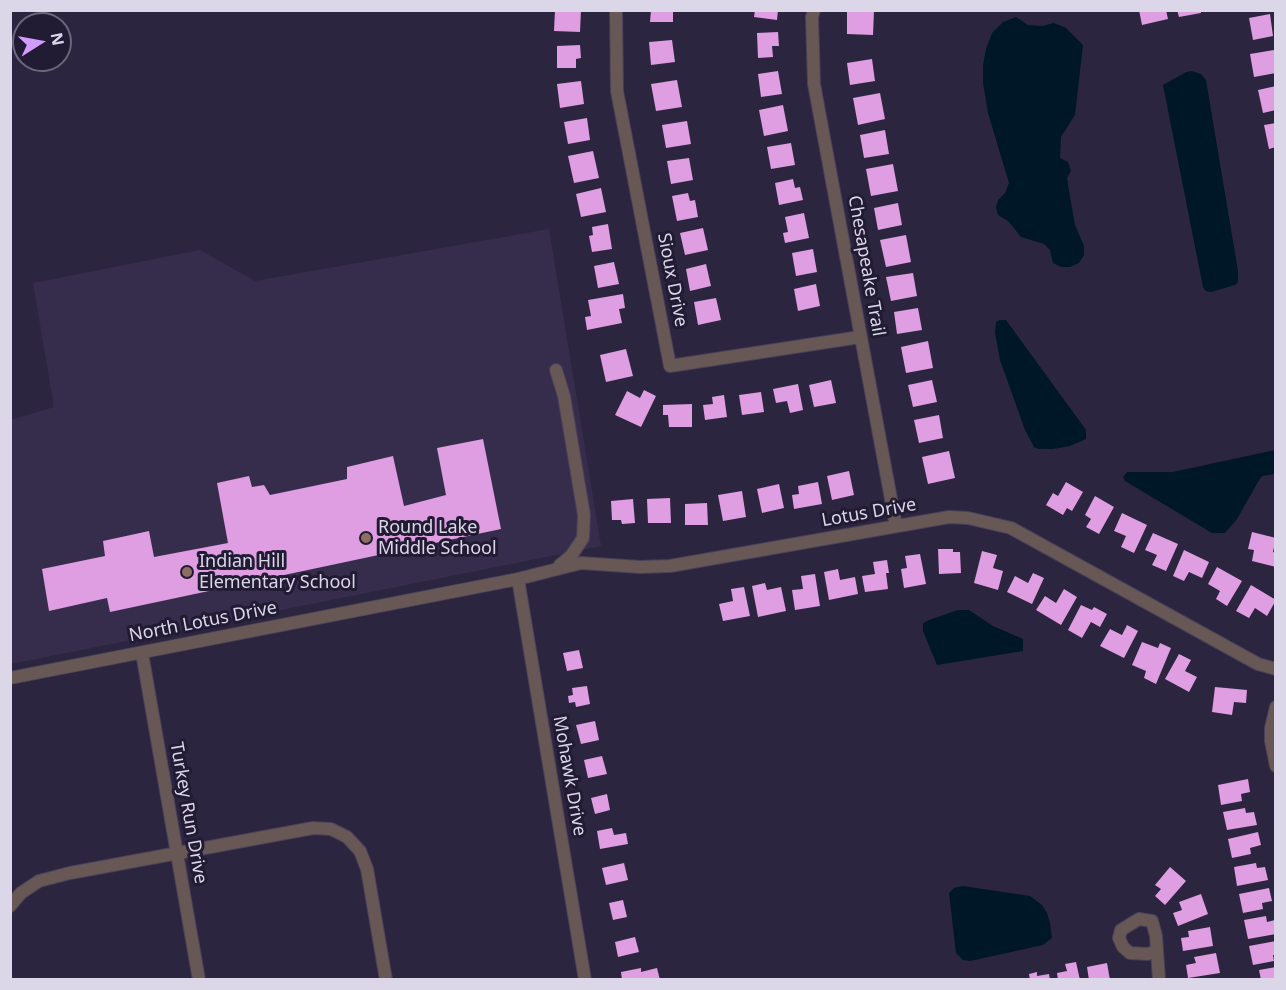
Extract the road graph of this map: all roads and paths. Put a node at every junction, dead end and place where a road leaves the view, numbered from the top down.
1 (616, 10) edge
2 (814, 10) edge
3 (860, 337) junction
4 (556, 370) dead end
5 (896, 526) junction
6 (556, 568) junction
7 (518, 579) junction
8 (438, 595) joint
9 (142, 653) junction
10 (1275, 669) edge
11 (10, 678) edge
12 (1275, 707) edge
13 (1275, 766) edge
14 (177, 854) junction
15 (10, 906) edge
16 (1156, 951) junction
17 (200, 980) edge
18 (386, 980) edge
19 (585, 980) edge
20 (1160, 980) edge

1 - 3 street, Sioux Drive
2 - 3 street, Chesapeake Trail
3 - 5 street, Chesapeake Trail
4 - 6 street
5 - 6 street, Lotus Drive
5 - 10 street, Lotus Drive
6 - 7 street, Lotus Drive
7 - 8 street, Lotus Drive
7 - 19 street, Mohawk Drive
8 - 9 street, North Lotus Drive
9 - 11 street, North Lotus Drive
9 - 14 street, Turkey Run Drive
12 - 13 street
14 - 15 street
14 - 17 street, Turkey Run Drive
14 - 18 street
16 - 16 street
16 - 20 street

